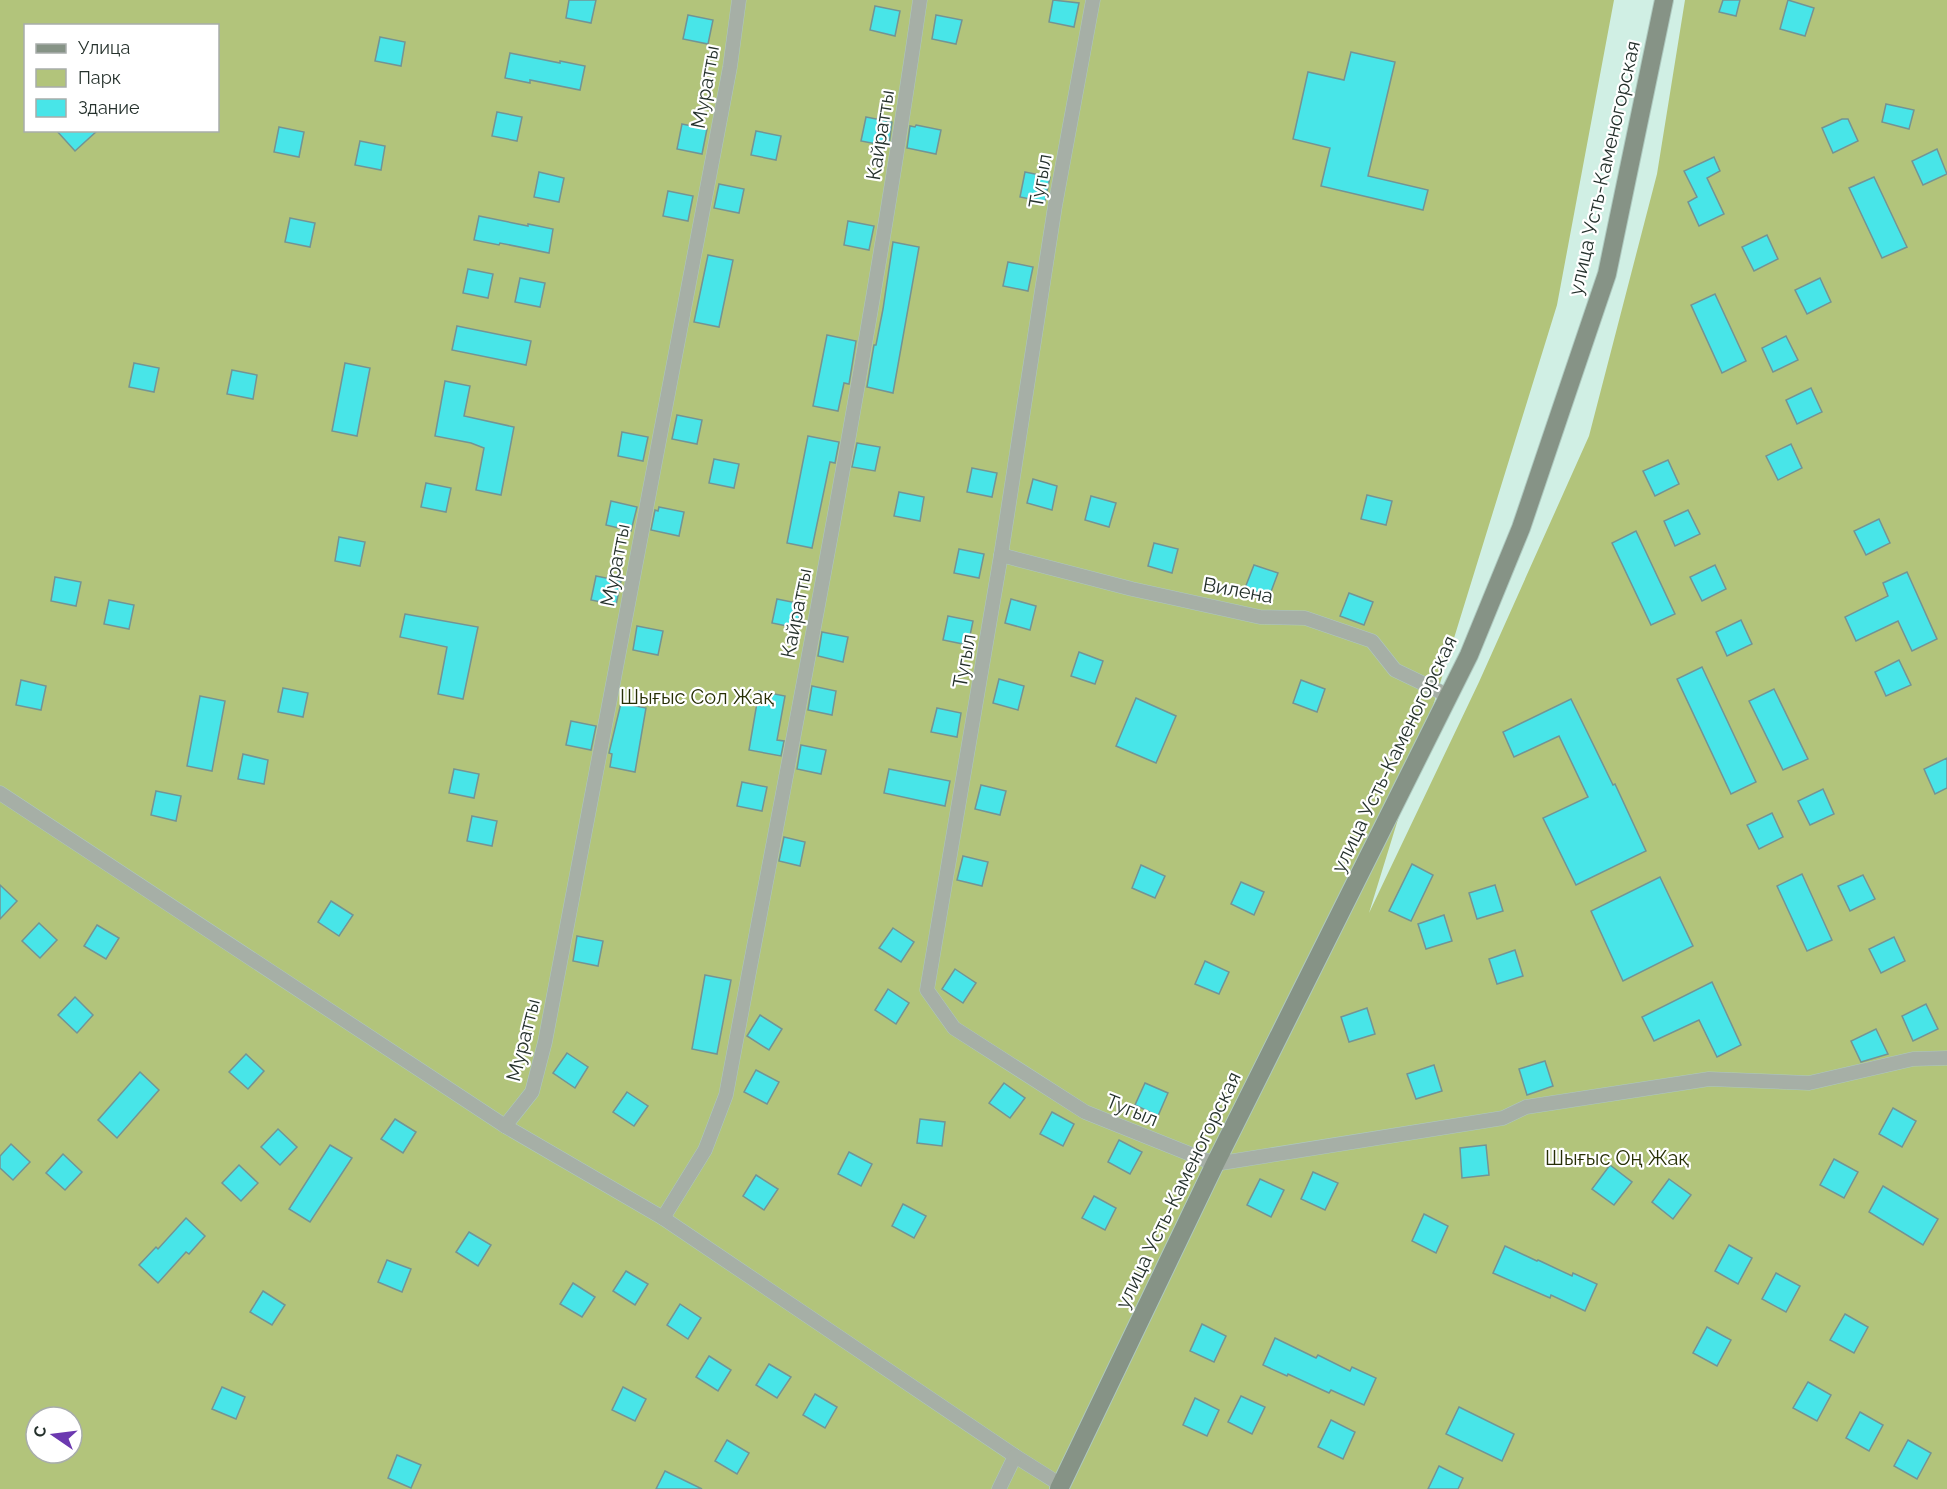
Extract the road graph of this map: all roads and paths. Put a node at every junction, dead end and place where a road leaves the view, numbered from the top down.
1 (739, 0) edge
2 (920, 0) edge
3 (1093, 0) edge
4 (1664, 0) edge
5 (1001, 555) junction
6 (1449, 696) junction
7 (0, 793) edge
8 (1947, 1058) edge
9 (505, 1126) junction
10 (1215, 1164) junction
11 (663, 1218) junction
12 (1015, 1456) junction
13 (1060, 1487) edge
14 (999, 1489) edge

1 - 9 street, Муратты
2 - 11 street, Кайратты
3 - 5 street, Тугыл
4 - 6 street, улица Усть-Каменогорская
5 - 6 street, Вилена
5 - 10 street, Тугыл
6 - 10 street, улица Усть-Каменогорская
7 - 9 street
8 - 10 street
9 - 11 street
10 - 13 street, улица Усть-Каменогорская
11 - 12 street
12 - 13 street
12 - 14 street

